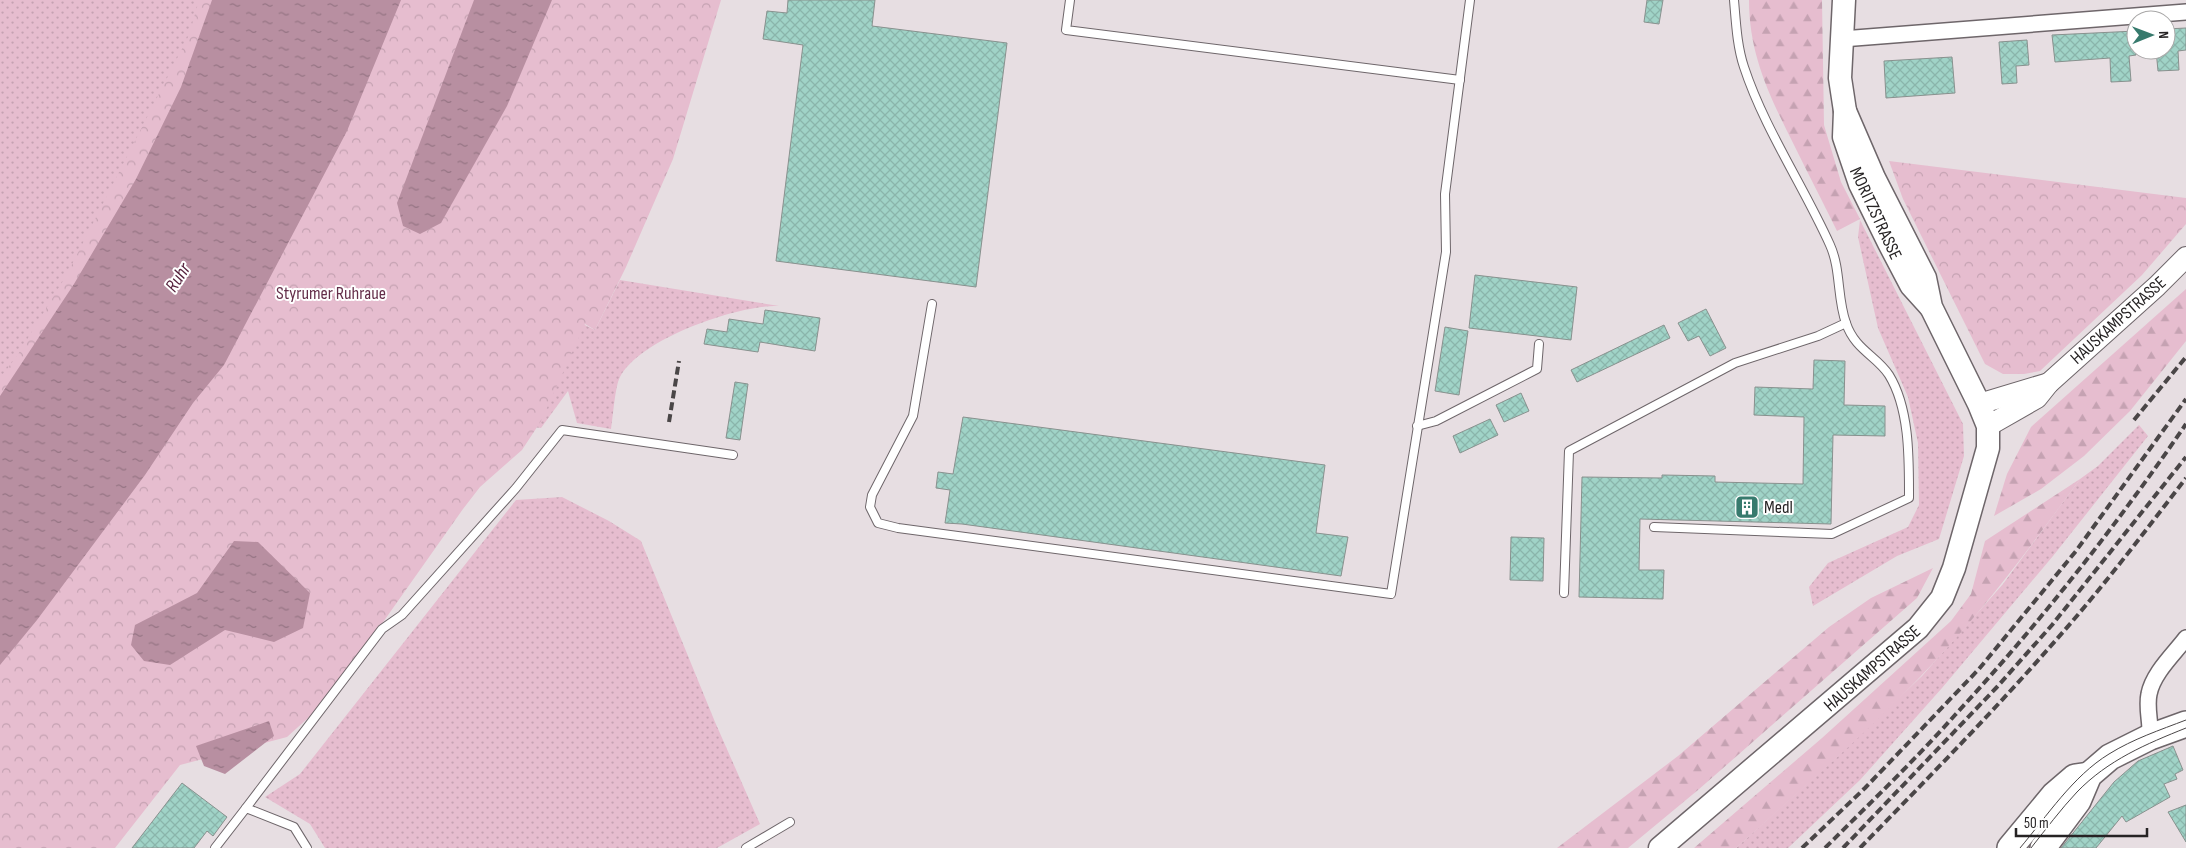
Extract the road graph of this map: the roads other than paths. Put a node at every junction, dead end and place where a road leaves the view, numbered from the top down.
1 (1070, 0) edge
2 (1460, 0) edge
3 (1734, 0) edge
4 (1844, 0) edge
5 (1470, 1) edge
6 (2186, 12) edge
7 (1842, 39) junction
8 (1460, 80) junction
9 (2186, 257) edge
10 (932, 304) dead end
11 (1846, 323) junction
12 (1539, 344) dead end
13 (2049, 383) junction
14 (1979, 404) junction
15 (1417, 426) junction
16 (1988, 426) junction
17 (734, 455) dead end
18 (1654, 527) dead end
19 (1564, 593) dead end
20 (2186, 638) edge
21 (2186, 724) edge
22 (2150, 737) junction
23 (2089, 775) junction
24 (246, 808) junction
25 (790, 822) dead end
26 (215, 848) edge
27 (307, 848) edge
28 (746, 848) edge
29 (1660, 848) edge
30 (2010, 848) edge
31 (2043, 848) edge

1 - 8 lane
2 - 5 lane
3 - 11 lane
4 - 7 main road, MORITZSTRASSE
5 - 8 lane
6 - 7 street
7 - 14 main road, MORITZSTRASSE
8 - 15 lane
9 - 13 street, HAUSKAMPSTRASSE
10 - 15 lane
11 - 18 lane
11 - 19 lane
12 - 15 lane
13 - 14 street, HAUSKAMPSTRASSE
13 - 16 street, HAUSKAMPSTRASSE
14 - 16 main road, HAUSKAMPSTRASSE
16 - 29 main road, HAUSKAMPSTRASSE
17 - 24 lane
20 - 22 street
21 - 22 main road
22 - 23 main road
23 - 30 main road
23 - 31 main road
24 - 26 lane
24 - 27 lane
25 - 28 lane

